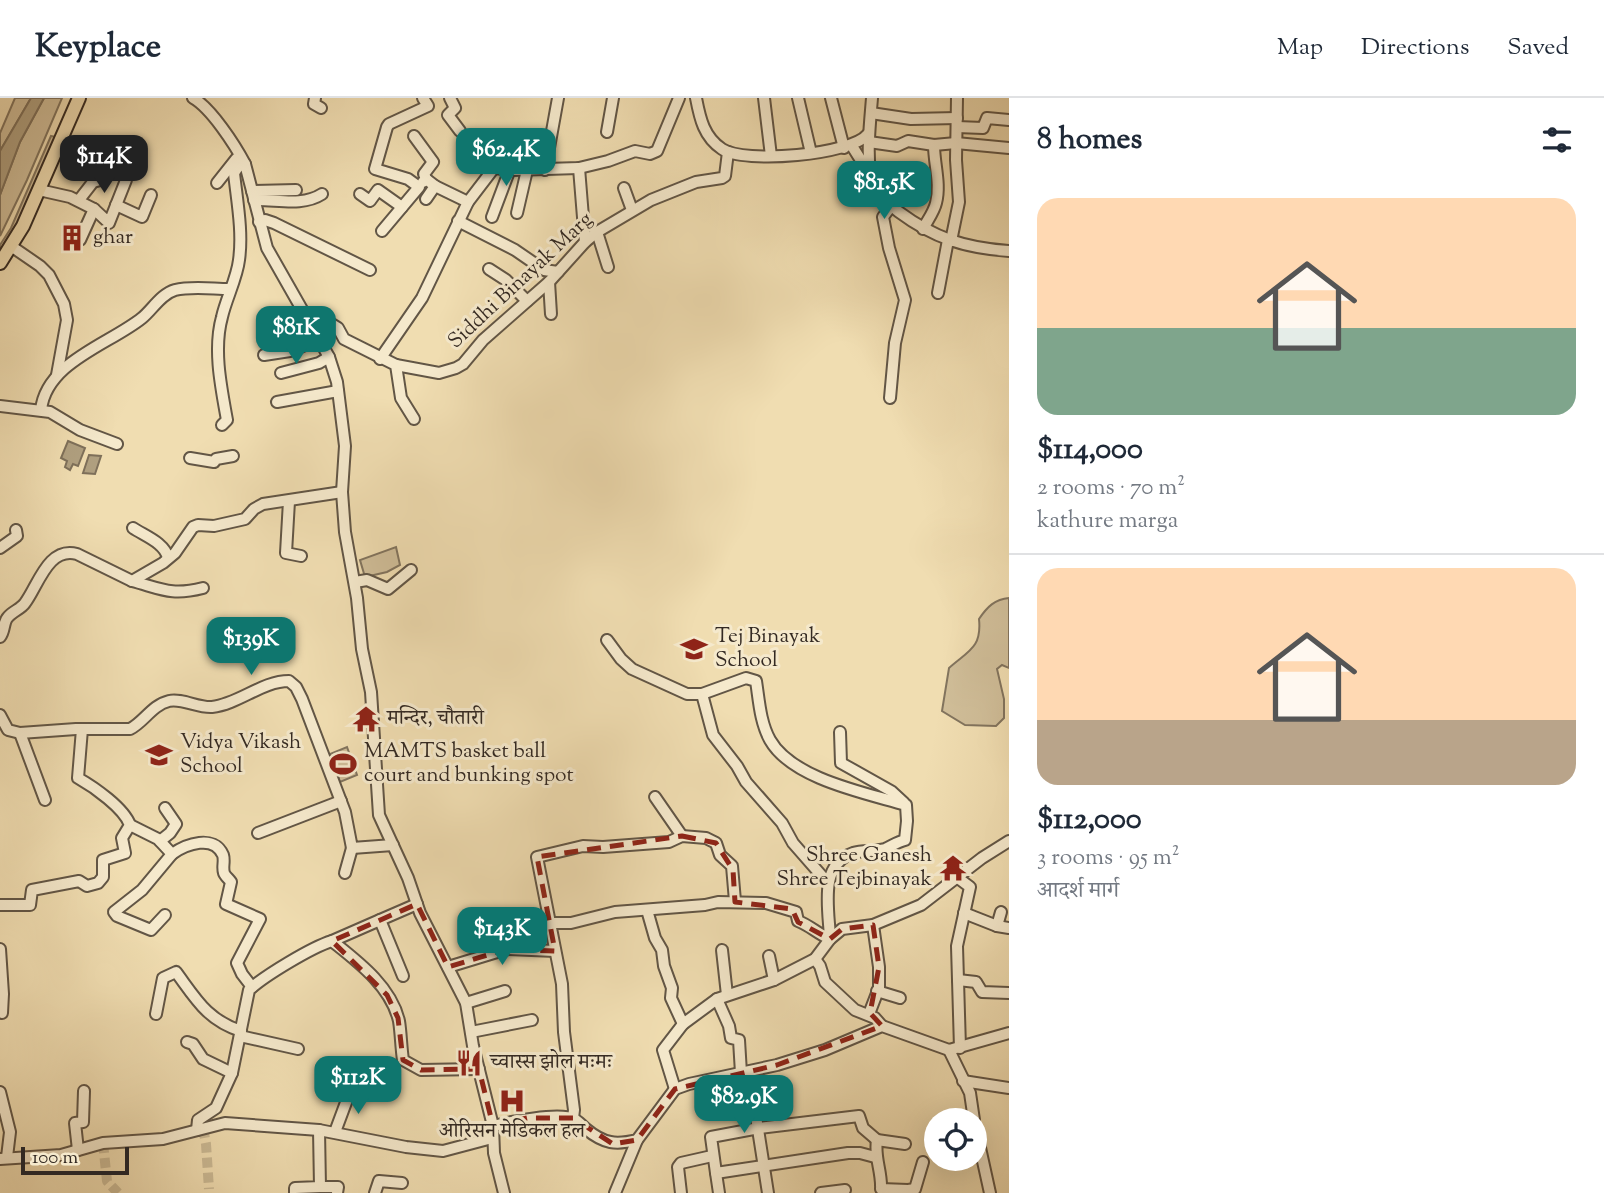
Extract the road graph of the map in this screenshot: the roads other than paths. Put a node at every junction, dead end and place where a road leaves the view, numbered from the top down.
1 (79, 98) edge
2 (193, 98) edge
3 (421, 98) edge
4 (450, 98) edge
5 (558, 98) edge
6 (613, 98) edge
7 (679, 98) edge
8 (693, 98) edge
9 (764, 98) edge
10 (798, 98) edge
11 (831, 98) edge
12 (872, 98) edge
13 (957, 98) edge
14 (870, 113) junction
15 (1009, 120) edge
16 (957, 122) junction
17 (460, 131) dead end
18 (607, 132) dead end
19 (414, 136) dead end
20 (868, 138) junction
21 (956, 143) junction
22 (934, 145) junction
23 (848, 147) junction
24 (1009, 148) edge
25 (728, 152) junction
26 (811, 153) junction
27 (771, 156) junction
28 (242, 159) junction
29 (579, 168) junction
30 (510, 169) junction
31 (527, 170) junction
32 (545, 170) junction
33 (107, 172) dead end
34 (870, 175) junction
35 (126, 180) dead end
36 (217, 184) dead end
37 (427, 184) junction
38 (624, 188) dead end
39 (39, 190) junction
40 (296, 190) dead end
41 (322, 194) dead end
42 (360, 194) dead end
43 (151, 195) dead end
44 (253, 196) junction
45 (426, 199) dead end
46 (79, 200) junction
47 (468, 202) junction
48 (116, 205) junction
49 (891, 206) junction
50 (402, 207) junction
51 (94, 209) junction
52 (632, 209) junction
53 (517, 213) dead end
54 (492, 217) dead end
55 (458, 221) junction
56 (259, 222) junction
57 (923, 229) junction
58 (382, 231) dead end
59 (597, 232) junction
60 (80, 240) dead end
61 (950, 240) junction
62 (585, 243) junction
63 (11, 246) junction
64 (1009, 251) edge
65 (0, 263) edge
66 (608, 267) dead end
67 (370, 270) dead end
68 (489, 270) dead end
69 (558, 272) junction
70 (549, 282) junction
71 (229, 289) junction
72 (938, 293) dead end
73 (527, 301) junction
74 (551, 314) dead end
75 (304, 316) junction
76 (318, 340) junction
77 (264, 355) dead end
78 (329, 358) junction
79 (380, 359) junction
80 (396, 365) junction
81 (281, 373) dead end
82 (57, 375) junction
83 (338, 391) junction
84 (890, 398) dead end
85 (276, 402) dead end
86 (0, 407) edge
87 (41, 410) junction
88 (414, 419) dead end
89 (222, 425) dead end
90 (117, 444) dead end
91 (233, 456) dead end
92 (190, 458) dead end
93 (342, 492) junction
94 (289, 501) junction
95 (133, 528) dead end
96 (16, 530) dead end
97 (0, 548) edge
98 (301, 556) dead end
99 (168, 558) junction
100 (411, 570) dead end
101 (132, 581) junction
102 (355, 582) junction
103 (203, 588) dead end
104 (0, 637) edge
105 (607, 640) dead end
106 (702, 694) junction
107 (0, 715) edge
108 (82, 729) junction
109 (20, 733) junction
110 (840, 733) dead end
111 (655, 797) dead end
112 (44, 800) dead end
113 (341, 801) junction
114 (906, 805) junction
115 (165, 808) dead end
116 (130, 825) junction
117 (258, 833) dead end
118 (682, 836) junction
119 (160, 841) junction
120 (1009, 841) edge
121 (393, 845) junction
122 (352, 848) junction
123 (172, 854) junction
124 (345, 873) dead end
125 (958, 878) junction
126 (828, 883) junction
127 (735, 901) junction
128 (417, 904) junction
129 (0, 905) edge
130 (647, 910) junction
131 (1001, 912) dead end
132 (964, 913) junction
133 (166, 915) dead end
134 (380, 920) junction
135 (552, 923) junction
136 (873, 925) junction
137 (1003, 927) edge
138 (521, 933) dead end
139 (830, 939) junction
140 (332, 940) junction
141 (0, 949) edge
142 (522, 949) junction
143 (722, 950) dead end
144 (555, 951) junction
145 (769, 956) dead end
146 (815, 959) junction
147 (448, 967) junction
148 (403, 976) dead end
149 (774, 979) junction
150 (958, 980) junction
151 (253, 987) junction
152 (505, 991) dead end
153 (877, 991) junction
154 (1009, 993) edge
155 (658, 994) dead end
156 (671, 994) junction
157 (722, 997) junction
158 (900, 998) dead end
159 (466, 1003) junction
160 (2, 1013) edge
161 (156, 1014) dead end
162 (869, 1014) junction
163 (532, 1020) dead end
164 (683, 1024) junction
165 (882, 1026) junction
166 (471, 1032) junction
167 (241, 1033) junction
168 (1009, 1033) edge
169 (187, 1042) dead end
170 (298, 1049) dead end
171 (955, 1049) junction
172 (479, 1069) junction
173 (745, 1072) junction
174 (232, 1073) junction
175 (963, 1081) junction
176 (1009, 1088) edge
177 (351, 1089) dead end
178 (675, 1089) junction
179 (85, 1091) dead end
180 (0, 1092) edge
181 (972, 1108) edge
182 (573, 1118) junction
183 (493, 1126) junction
184 (759, 1128) junction
185 (197, 1130) junction
186 (319, 1130) junction
187 (335, 1132) junction
188 (492, 1138) junction
189 (637, 1140) junction
190 (877, 1140) junction
191 (905, 1144) dead end
192 (78, 1150) junction
193 (712, 1156) junction
194 (875, 1157) junction
195 (3, 1158) edge
196 (923, 1162) dead end
197 (764, 1165) junction
198 (985, 1171) edge
199 (716, 1173) junction
200 (402, 1184) dead end
201 (320, 1187) junction
202 (339, 1187) edge
203 (845, 1189) dead end
204 (908, 1191) edge
205 (295, 1193) edge
206 (375, 1193) edge
207 (504, 1193) edge
208 (615, 1193) edge
209 (681, 1193) edge
210 (719, 1193) edge
211 (768, 1193) edge
212 (821, 1193) edge
213 (990, 1193) edge

1 - 39 main road
2 - 28 street
3 - 37 street
4 - 17 street
5 - 32 street
6 - 18 street
7 - 29 street
8 - 25 street
9 - 27 street
10 - 26 street
11 - 23 street
12 - 14 street
13 - 16 street
14 - 16 street
14 - 20 street
15 - 16 street
16 - 21 street
19 - 37 street
20 - 22 street
20 - 23 street
20 - 34 street
21 - 22 street
21 - 24 street
21 - 61 street
22 - 57 street
23 - 26 street
23 - 34 street
25 - 27 street
25 - 52 street, Siddhi Binayak Marg
26 - 27 street
28 - 36 street
28 - 44 street
28 - 71 street
29 - 32 street
29 - 62 street
30 - 31 street
30 - 47 street
30 - 54 street
31 - 32 street
31 - 53 street
33 - 46 street
34 - 49 street
35 - 48 street
37 - 45 street
37 - 47 street
37 - 50 street
38 - 52 street
39 - 46 street
39 - 63 main road
40 - 44 street
41 - 44 street
42 - 50 street
43 - 48 street
44 - 56 street
46 - 51 street
47 - 55 street
48 - 51 street
49 - 57 street
49 - 84 street
50 - 58 street
51 - 60 street
52 - 59 street, Siddhi Binayak Marg
55 - 69 street
55 - 79 street
56 - 67 street
56 - 75 street
57 - 61 street
59 - 62 street, Siddhi Binayak Marg
59 - 66 street
61 - 64 street
61 - 72 street
62 - 69 street, Siddhi Binayak Marg
63 - 65 main road
63 - 82 street
68 - 73 street
69 - 70 street, Siddhi Binayak Marg
70 - 73 street, Siddhi Binayak Marg
70 - 74 street
71 - 82 street
71 - 89 street
73 - 80 street, Siddhi Binayak Marg
75 - 76 street
75 - 79 street, Siddhi Binayak Marg
76 - 77 street
76 - 78 street
78 - 81 street
78 - 83 street
79 - 80 street, Siddhi Binayak Marg
80 - 88 street
82 - 87 street
83 - 85 street
83 - 93 street
86 - 87 street
87 - 90 street
91 - 92 street
93 - 94 street
93 - 102 street
94 - 98 street
94 - 99 street
95 - 99 street
96 - 97 street
99 - 101 street
100 - 102 street
101 - 103 street
101 - 104 street
102 - 121 street
105 - 106 street
106 - 114 street
106 - 126 street
107 - 109 street
108 - 109 street
108 - 113 street
108 - 116 street
109 - 112 street
110 - 114 street
111 - 118 street
113 - 117 street
113 - 122 street
114 - 126 street
115 - 119 street
116 - 119 street
116 - 129 street
118 - 127 street
118 - 135 street
119 - 123 street
120 - 125 street
121 - 122 street
121 - 128 street
122 - 124 street
123 - 133 street
123 - 151 street
125 - 132 street
125 - 136 street
126 - 139 street
127 - 130 street
127 - 139 street
128 - 134 street
128 - 147 street
130 - 135 street
130 - 156 street
131 - 137 street
132 - 137 street
132 - 150 street
134 - 140 street
134 - 148 street
135 - 144 street
136 - 139 street
136 - 153 street
138 - 142 street
139 - 146 street
140 - 151 street
140 - 172 street
141 - 160 street
142 - 144 street
142 - 147 street
143 - 157 street
144 - 182 street
145 - 149 street
146 - 149 street
146 - 162 street
147 - 159 street
149 - 157 street
150 - 154 street
150 - 171 street
151 - 167 street
152 - 159 street
153 - 158 street
153 - 162 street
155 - 156 street
156 - 164 street
157 - 164 street
157 - 173 street
159 - 166 street
161 - 167 street
162 - 165 street
163 - 166 street
164 - 178 street
165 - 171 street
165 - 173 street
166 - 172 street
167 - 170 street
167 - 174 street
168 - 171 street
169 - 174 street
171 - 175 street
172 - 183 street
173 - 178 street
173 - 184 street
174 - 185 street
175 - 176 street
175 - 181 street
177 - 187 street
178 - 189 street
179 - 192 street
180 - 195 street
182 - 183 street
182 - 189 street
183 - 188 street
184 - 190 street
184 - 193 street
184 - 197 street
185 - 186 street
185 - 192 street
186 - 187 street
186 - 201 street
187 - 188 street
188 - 207 street
189 - 208 street
190 - 191 street
190 - 194 street
192 - 195 street
193 - 199 street
193 - 209 street
194 - 197 street
194 - 204 street
196 - 204 street
197 - 199 street
197 - 211 street
198 - 213 street
199 - 210 street
200 - 206 street
201 - 202 street
201 - 205 street
203 - 212 street

